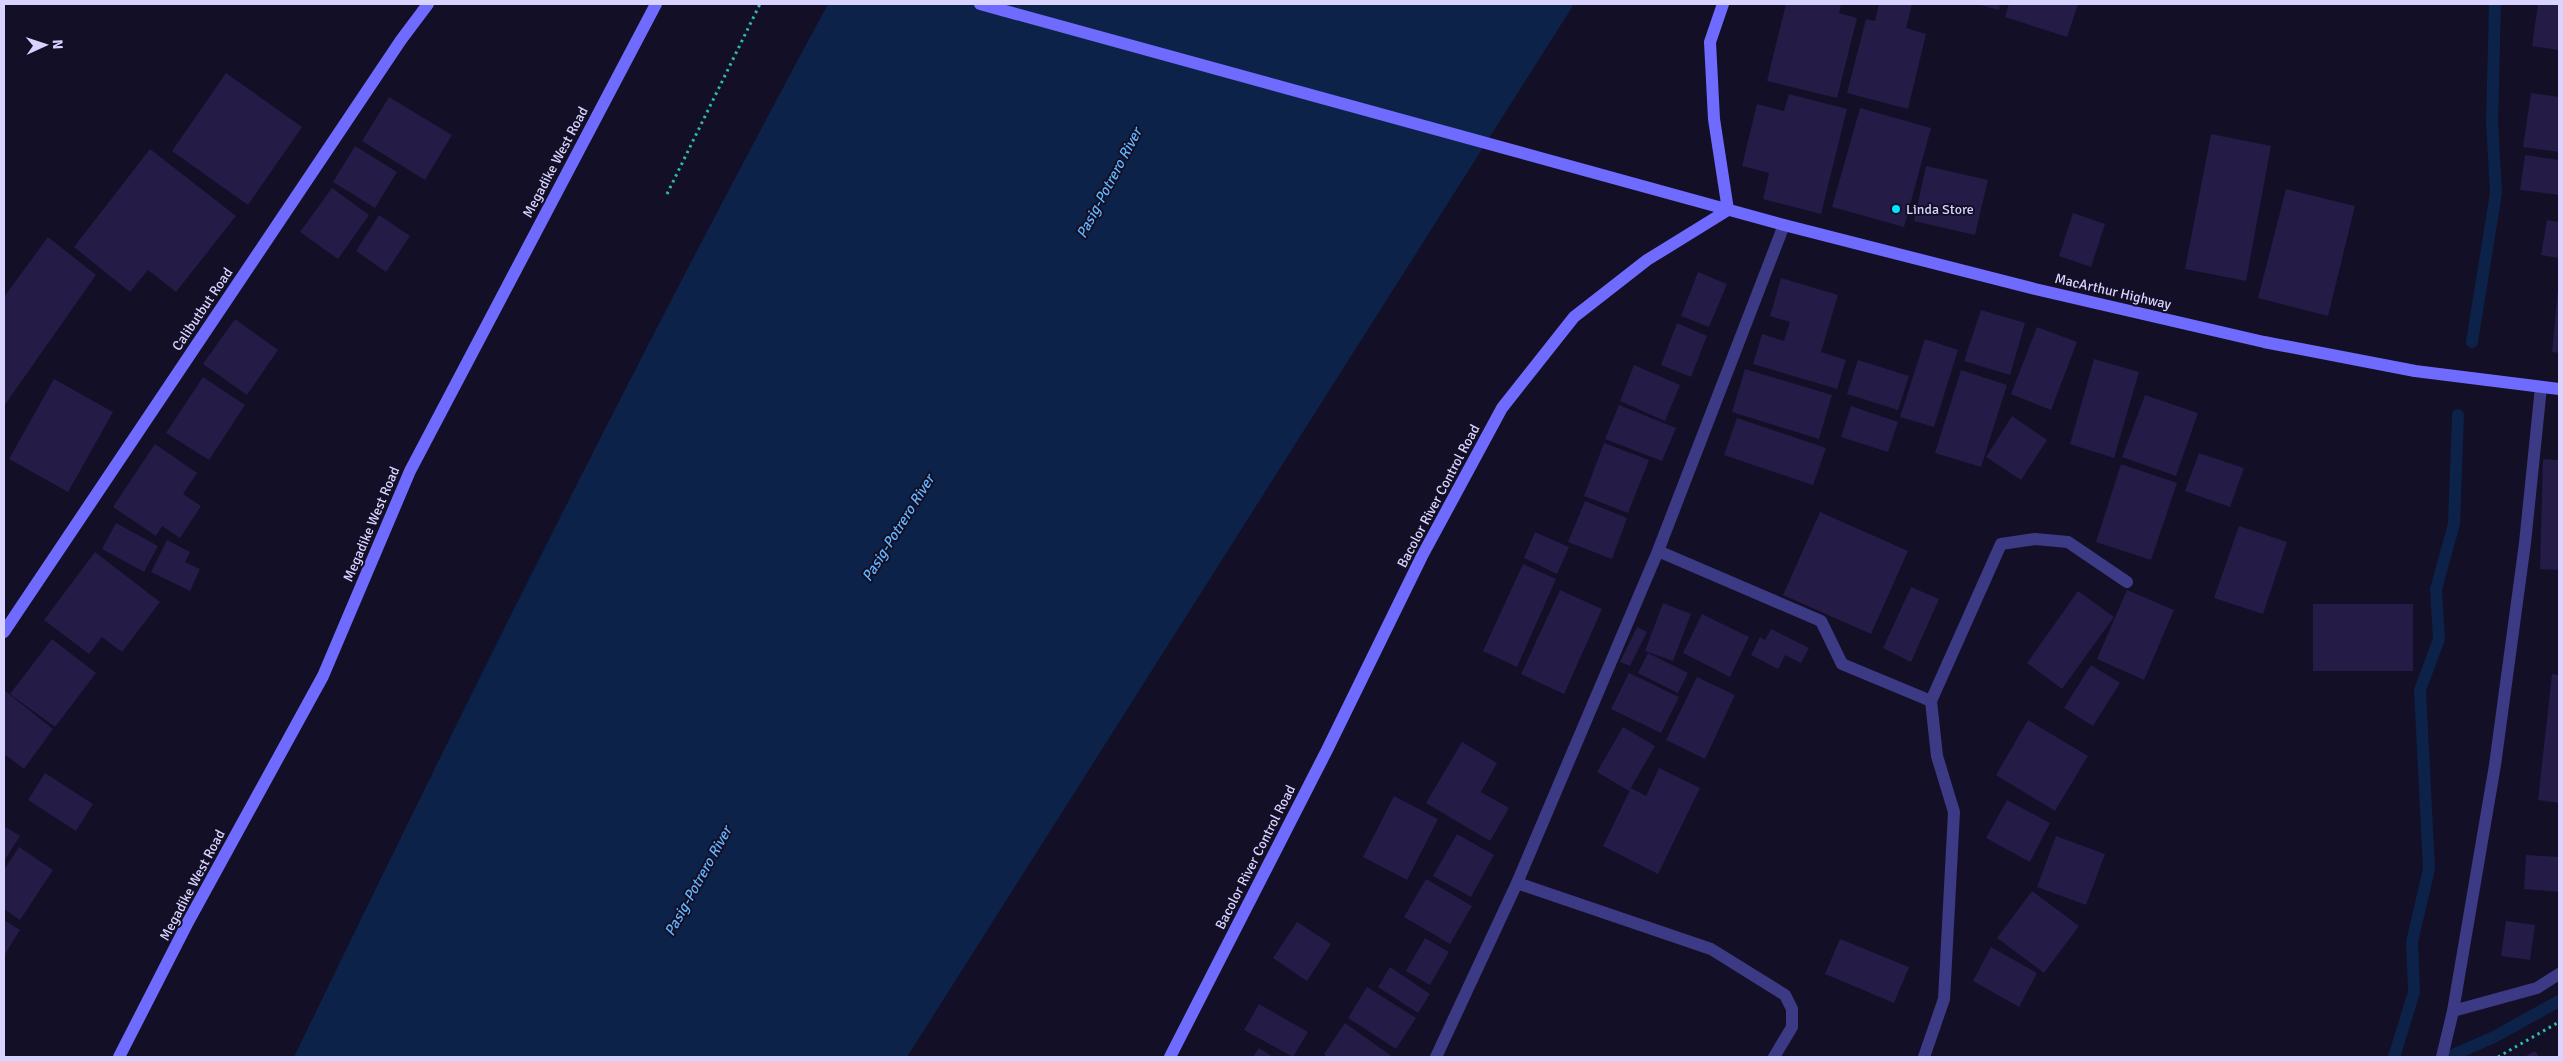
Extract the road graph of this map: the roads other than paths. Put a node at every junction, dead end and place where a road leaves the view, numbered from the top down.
1 (428, 4) edge
2 (656, 4) edge
3 (980, 4) edge
4 (1723, 4) edge
5 (1728, 210) junction
6 (1784, 225) junction
7 (2541, 387) junction
8 (2559, 389) edge
9 (1658, 551) junction
10 (2127, 582) dead end
11 (4, 632) edge
12 (1931, 701) junction
13 (1517, 883) junction
14 (2559, 974) edge
15 (2453, 1011) junction
16 (119, 1057) edge
17 (1170, 1057) edge
18 (1436, 1057) edge
19 (1774, 1057) edge
20 (1924, 1057) edge
21 (2442, 1057) edge

1 - 11 street, Calibutbut Road
2 - 16 street, Megadike West Road
3 - 5 street, MacArthur Highway
4 - 5 street
5 - 6 street, MacArthur Highway
5 - 17 street, Bacolor River Control Road
6 - 7 street, MacArthur Highway
6 - 9 street
7 - 8 street, MacArthur Highway
7 - 15 street
9 - 12 street
9 - 13 street
10 - 12 street
12 - 20 street
13 - 18 street
13 - 19 street
14 - 15 street
15 - 21 street

